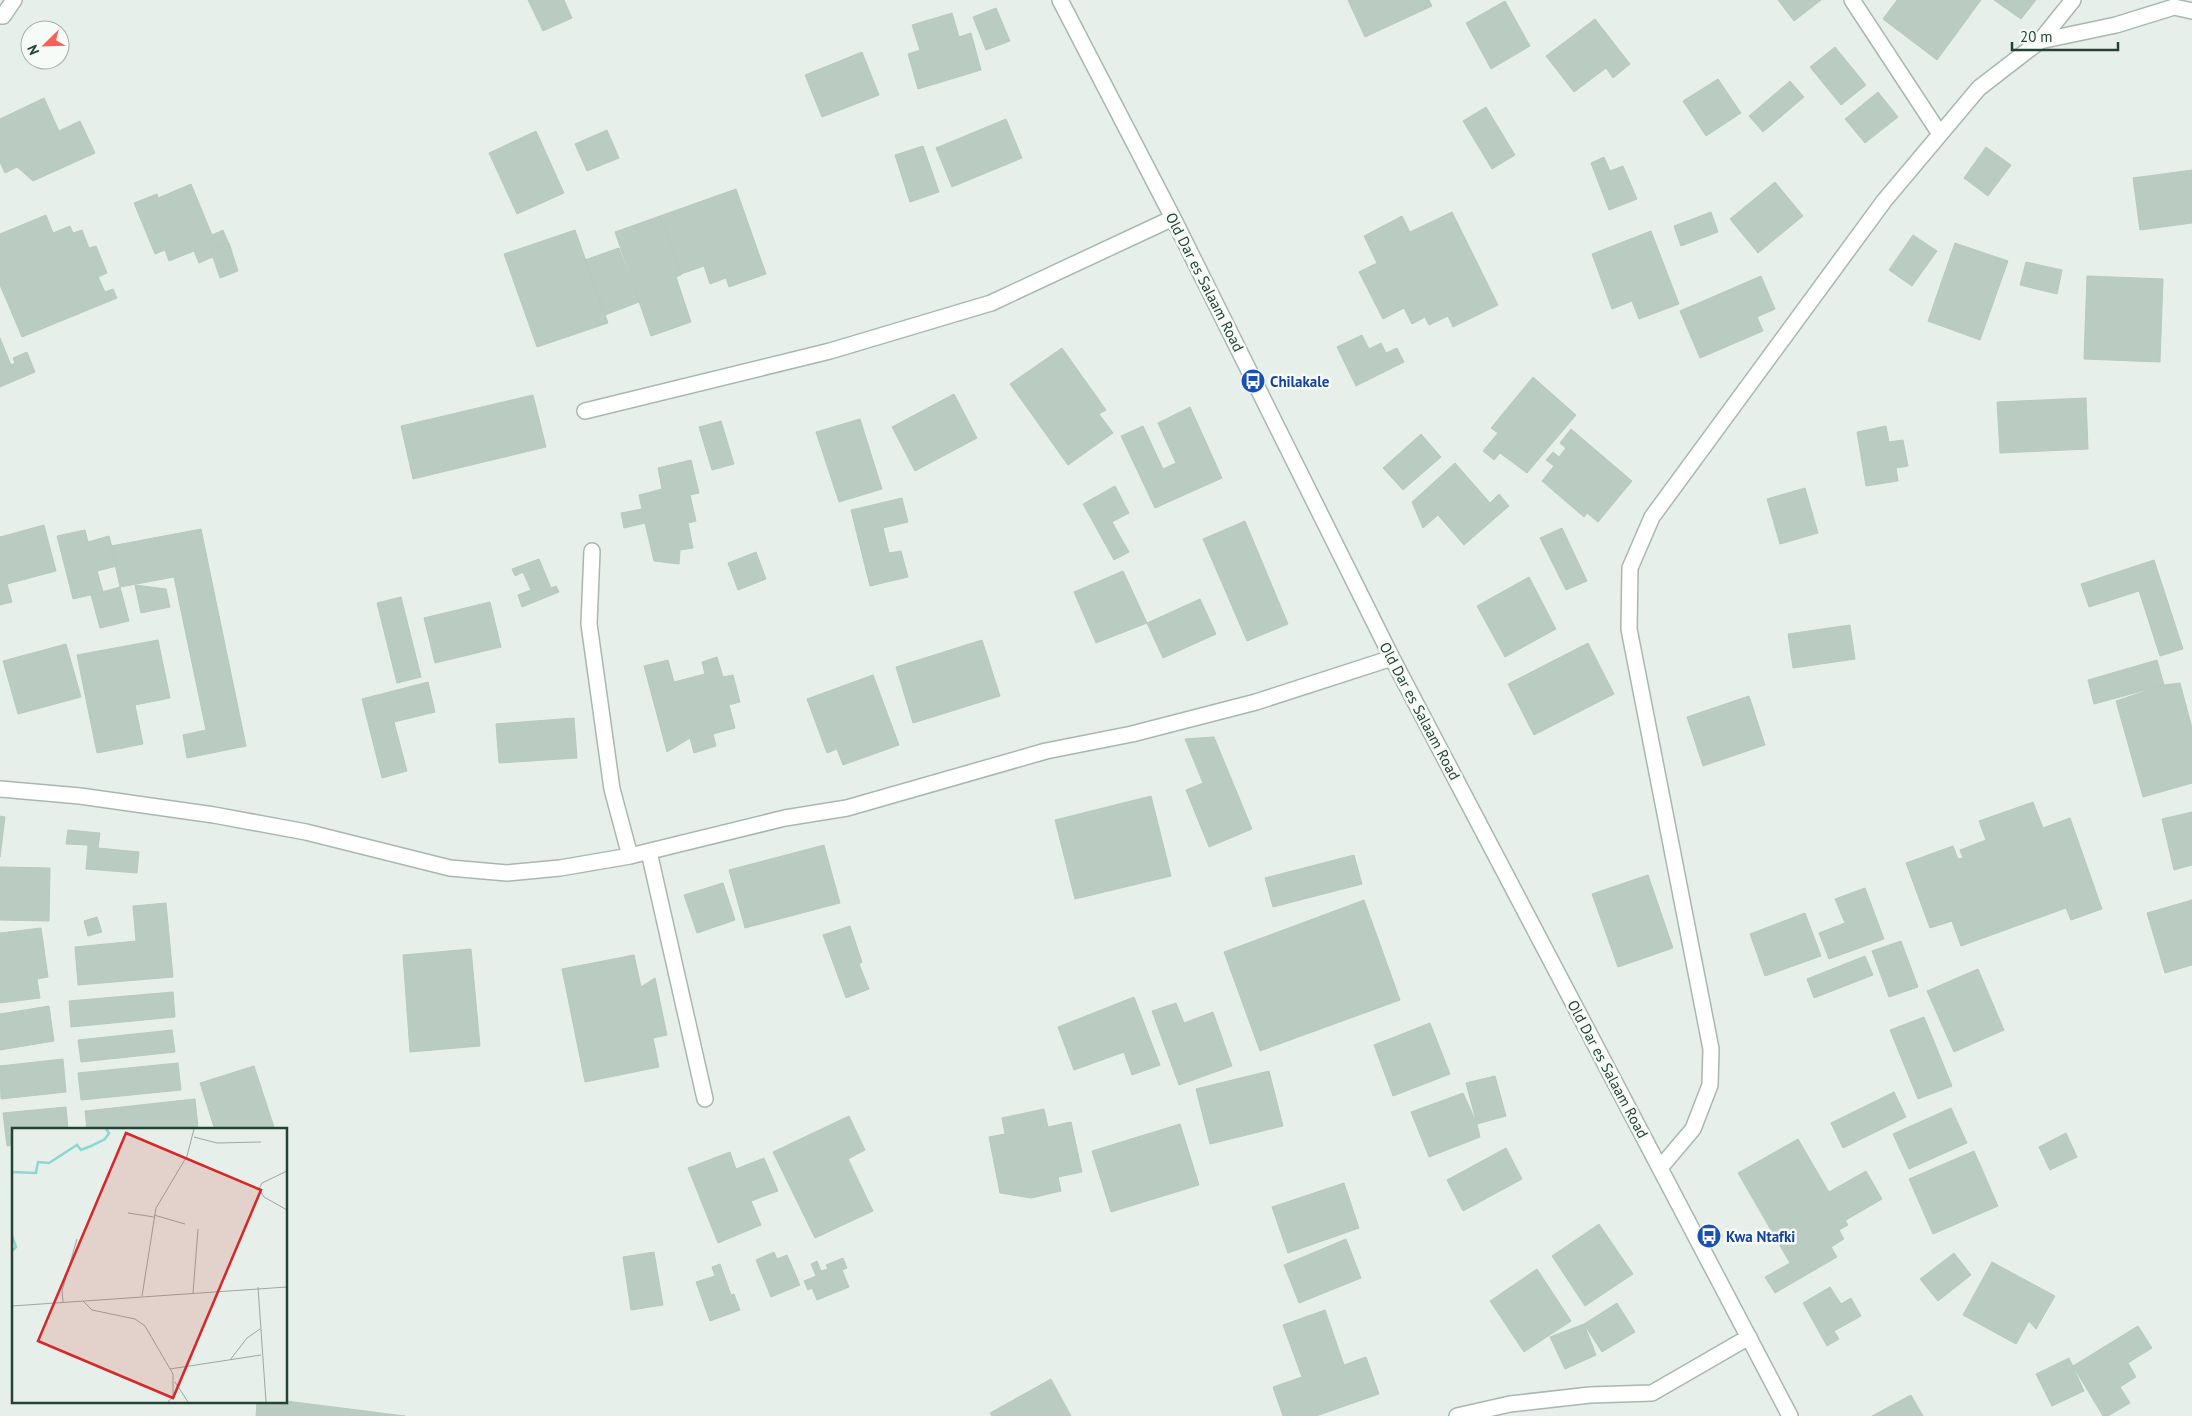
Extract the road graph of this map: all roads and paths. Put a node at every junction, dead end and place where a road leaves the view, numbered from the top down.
1 (14, 0) edge
2 (1060, 0) edge
3 (1852, 0) edge
4 (2073, 0) edge
5 (2192, 11) edge
6 (0, 16) edge
7 (2040, 41) junction
8 (1940, 134) junction
9 (1174, 218) junction
10 (585, 411) dead end
11 (592, 551) dead end
12 (1392, 658) junction
13 (0, 789) edge
14 (649, 852) junction
15 (630, 856) junction
16 (706, 1099) dead end
17 (1660, 1168) junction
18 (1749, 1338) junction
19 (1457, 1416) edge
20 (1790, 1416) edge

1 - 6 street
2 - 9 street, Old Dar es Salaam Road
3 - 8 street
4 - 7 street
5 - 7 street
7 - 8 street
8 - 17 street
9 - 10 street
9 - 12 street, Old Dar es Salaam Road
11 - 15 street
12 - 14 street
12 - 17 street, Old Dar es Salaam Road
13 - 15 street
14 - 15 street
14 - 16 street
17 - 18 street, Old Dar es Salaam Road
18 - 19 street
18 - 20 street, Old Dar es Salaam Road

